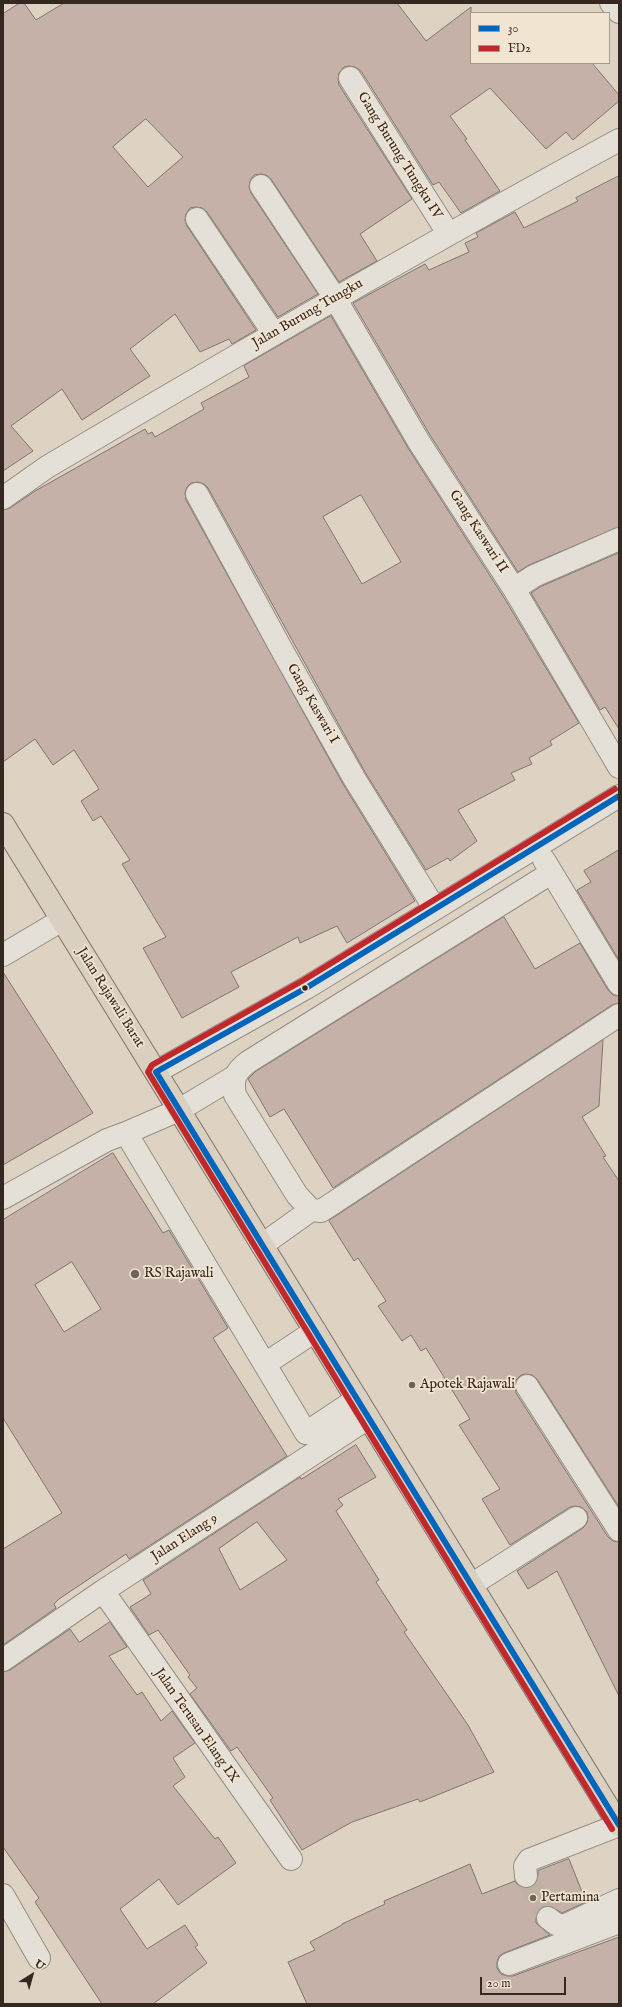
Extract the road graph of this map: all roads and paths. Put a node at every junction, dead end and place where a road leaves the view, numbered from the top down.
1 (611, 3) edge
2 (619, 12) edge
3 (350, 78) dead end
4 (619, 140) edge
5 (261, 186) dead end
6 (197, 219) dead end
7 (448, 233) junction
8 (335, 298) junction
9 (274, 334) junction
10 (197, 494) dead end
11 (3, 498) edge
12 (619, 538) edge
13 (514, 589) junction
14 (619, 767) edge
15 (619, 796) edge
16 (3, 824) edge
17 (536, 846) junction
18 (551, 873) junction
19 (435, 909) junction
20 (62, 920) junction
21 (3, 955) edge
22 (619, 984) edge
23 (619, 1015) edge
24 (156, 1072) junction
25 (234, 1077) junction
26 (179, 1110) junction
27 (126, 1133) junction
28 (3, 1198) edge
29 (311, 1210) junction
30 (262, 1245) junction
31 (315, 1332) junction
32 (265, 1364) junction
33 (527, 1386) dead end
34 (357, 1399) junction
35 (368, 1418) junction
36 (576, 1518) dead end
37 (619, 1530) edge
38 (471, 1585) junction
39 (103, 1592) junction
40 (3, 1660) edge
41 (619, 1825) edge
42 (290, 1859) dead end
43 (526, 1876) dead end
44 (3, 1895) edge
45 (619, 1900) edge
46 (548, 1918) tunnel mouth
47 (619, 1922) edge
48 (39, 1958) dead end
49 (509, 1964) dead end

1 - 2 street
3 - 7 street, Gang Burung Tungku IV
4 - 7 street, Jalan Burung Tungku
5 - 8 street, Gang Kaswari II
6 - 9 street
7 - 8 street, Jalan Burung Tungku
8 - 9 street, Jalan Burung Tungku
8 - 13 street, Gang Kaswari II
9 - 11 street, Jalan Burung Tungku
10 - 19 street, Gang Kaswari I
12 - 13 street
13 - 14 street, Gang Kaswari II
15 - 17 street
16 - 20 highway, Jalan Rajawali Barat
17 - 18 street
17 - 19 street
18 - 22 street
18 - 25 street
19 - 24 street
20 - 21 street
20 - 24 highway, Jalan Rajawali Barat
23 - 29 street
24 - 26 highway, Jalan Rajawali Barat
25 - 26 street
25 - 29 street
26 - 27 street
26 - 30 highway, Jalan Rajawali Barat
27 - 28 street
27 - 32 street
29 - 30 street
30 - 31 highway, Jalan Rajawali Barat
31 - 32 street
31 - 34 highway, Jalan Rajawali Barat
32 - 34 street
33 - 37 street
34 - 35 highway, Jalan Rajawali Barat
35 - 38 highway, Jalan Rajawali Barat
35 - 39 street, Jalan Elang 9
36 - 38 street
38 - 41 highway, Jalan Rajawali Barat
39 - 40 street, Jalan Elang 9
39 - 42 street, Jalan Terusan Elang IX
41 - 43 street
44 - 48 street
45 - 46 street
47 - 49 street

